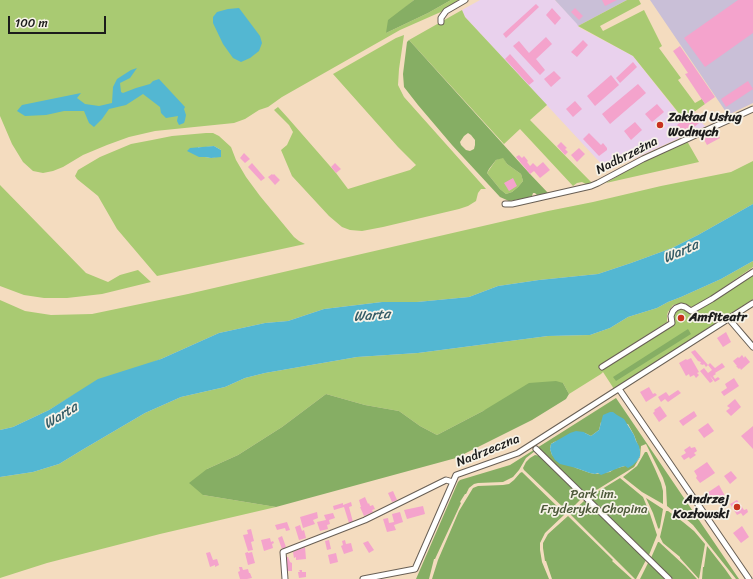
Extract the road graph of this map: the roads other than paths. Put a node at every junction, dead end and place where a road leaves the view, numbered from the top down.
1 (465, 0) edge
2 (441, 22) dead end
3 (753, 109) edge
4 (505, 204) dead end
5 (753, 272) edge
6 (753, 303) edge
7 (729, 319) junction
8 (753, 347) edge
9 (602, 367) dead end
10 (619, 389) junction
11 (536, 449) dead end
12 (453, 482) junction
13 (285, 579) edge
14 (363, 579) edge
15 (669, 579) edge
16 (749, 579) edge

1 - 2 street
3 - 4 street, Nadbrzeżna
5 - 9 street
6 - 7 street, Nadrzeczna
7 - 8 street
7 - 10 street, Nadrzeczna
10 - 12 street, Nadrzeczna
10 - 16 street
11 - 15 street
12 - 13 street
12 - 14 street, Nadrzeczna

